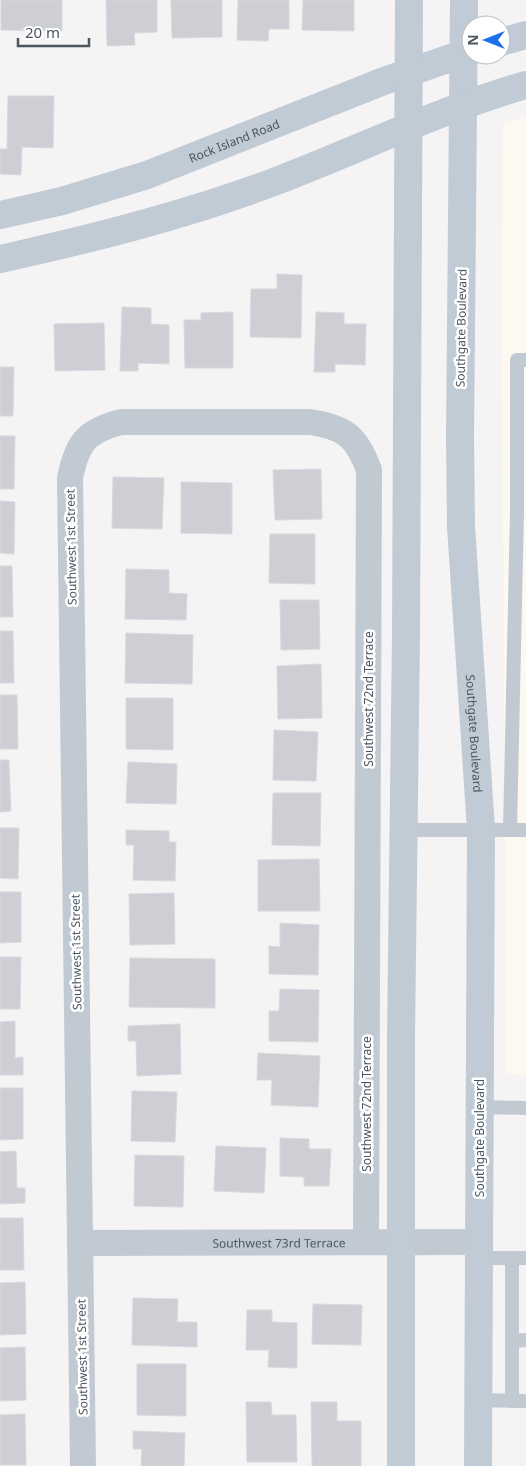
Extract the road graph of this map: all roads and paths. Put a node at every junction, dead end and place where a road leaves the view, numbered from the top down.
1 (409, 0) edge
2 (464, 0) edge
3 (465, 15) edge
4 (526, 35) edge
5 (511, 39) edge
6 (461, 54) edge
7 (467, 65) edge
8 (409, 73) junction
9 (526, 85) edge
10 (464, 104) junction
11 (408, 128) junction
12 (0, 215) edge
13 (0, 259) edge
14 (526, 360) edge
15 (84, 440) joint
16 (402, 830) junction
17 (481, 830) junction
18 (510, 830) junction
19 (526, 830) edge
20 (479, 1107) junction
21 (526, 1108) edge
22 (366, 1242) junction
23 (80, 1243) junction
24 (401, 1243) junction
25 (478, 1250) junction
26 (519, 1258) edge
27 (519, 1341) edge
28 (478, 1400) junction
29 (519, 1401) edge
30 (83, 1466) edge
31 (401, 1466) edge
32 (478, 1466) edge

1 - 8 main road
2 - 3 main road, Southgate Boulevard
4 - 5 main road
6 - 8 main road, Rock Island Road
7 - 10 main road, Southgate Boulevard
8 - 11 main road
8 - 12 main road, Rock Island Road
9 - 10 main road
10 - 11 main road
10 - 17 main road, Southgate Boulevard
11 - 13 main road
11 - 16 main road
14 - 18 lane
15 - 22 street, Southwest 72nd Terrace
15 - 23 street, Southwest 1st Street
16 - 17 lane
16 - 24 main road
17 - 18 lane
17 - 20 main road, Southgate Boulevard
18 - 19 lane
20 - 21 lane
20 - 25 main road, Southgate Boulevard
22 - 23 street, Southwest 73rd Terrace
22 - 24 street, Southwest 73rd Terrace
23 - 30 street, Southwest 1st Street
24 - 25 street, Southwest 73rd Terrace
24 - 31 main road
25 - 26 lane
25 - 28 main road, Southgate Boulevard
26 - 27 lane
27 - 29 lane
28 - 29 lane
28 - 32 main road, Southgate Boulevard

